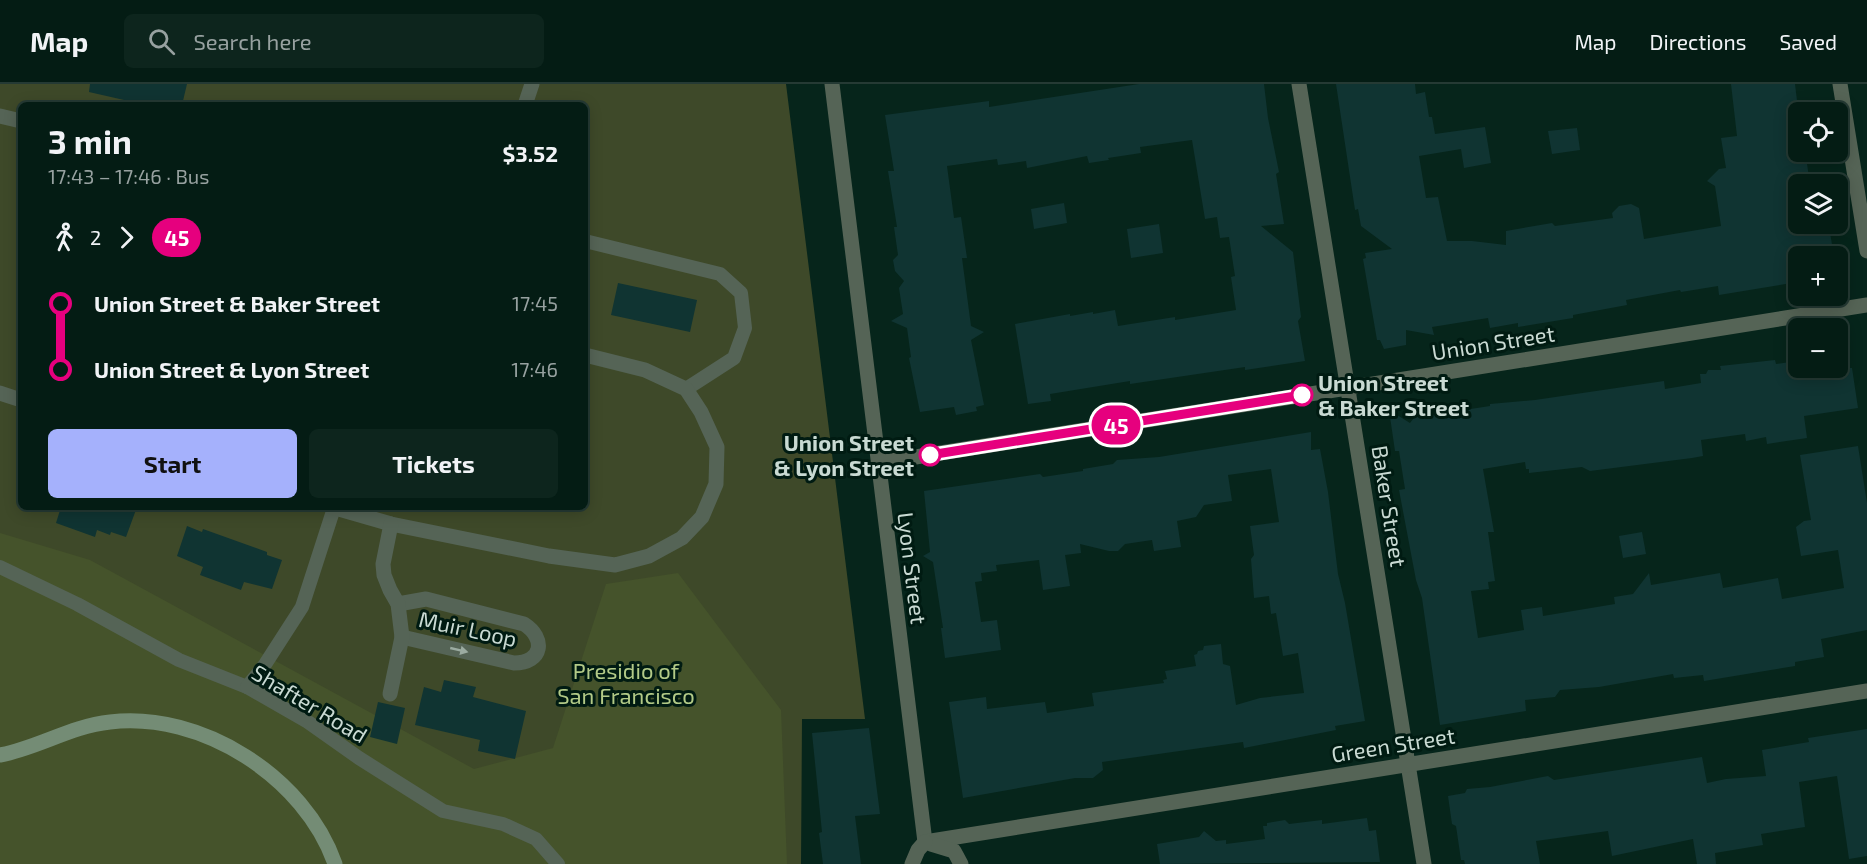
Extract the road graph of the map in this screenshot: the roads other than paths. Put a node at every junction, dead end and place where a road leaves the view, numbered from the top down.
1 (532, 84) edge
2 (832, 84) edge
3 (1299, 84) edge
4 (1840, 84) edge
5 (526, 102) edge
6 (0, 117) edge
7 (18, 120) edge
8 (588, 242) edge
9 (1867, 251) edge
10 (1867, 305) edge
11 (588, 356) edge
12 (1348, 388) junction
13 (686, 389) junction
14 (0, 393) edge
15 (18, 399) edge
16 (878, 463) junction
17 (332, 510) edge
18 (343, 510) edge
19 (391, 524) junction
20 (0, 567) edge
21 (398, 604) junction
22 (402, 637) junction
23 (247, 687) junction
24 (1867, 691) edge
25 (390, 694) dead end
26 (0, 755) edge
27 (1408, 765) junction
28 (925, 842) junction
29 (335, 864) edge
30 (558, 864) edge
31 (912, 864) edge
32 (961, 864) edge
33 (1424, 864) edge

1 - 5 street
2 - 16 street, Lyon Street
3 - 12 street, Baker Street
4 - 9 street
6 - 7 street
8 - 13 lane
10 - 12 street, Union Street
11 - 13 street
12 - 16 street, Union Street
12 - 27 street, Baker Street
13 - 19 street
14 - 15 street
16 - 28 street, Lyon Street
17 - 23 lane
18 - 19 street
19 - 21 street, Muir Loop
20 - 23 lane, Shafter Road
21 - 22 street, Muir Loop
22 -> 21 street, Muir Loop
22 - 25 street, Muir Loop
23 - 30 lane, Shafter Road
24 - 27 street, Green Street
26 - 29 street
27 - 28 street, Green Street
27 - 33 street, Baker Street
28 - 31 street
28 - 32 street

